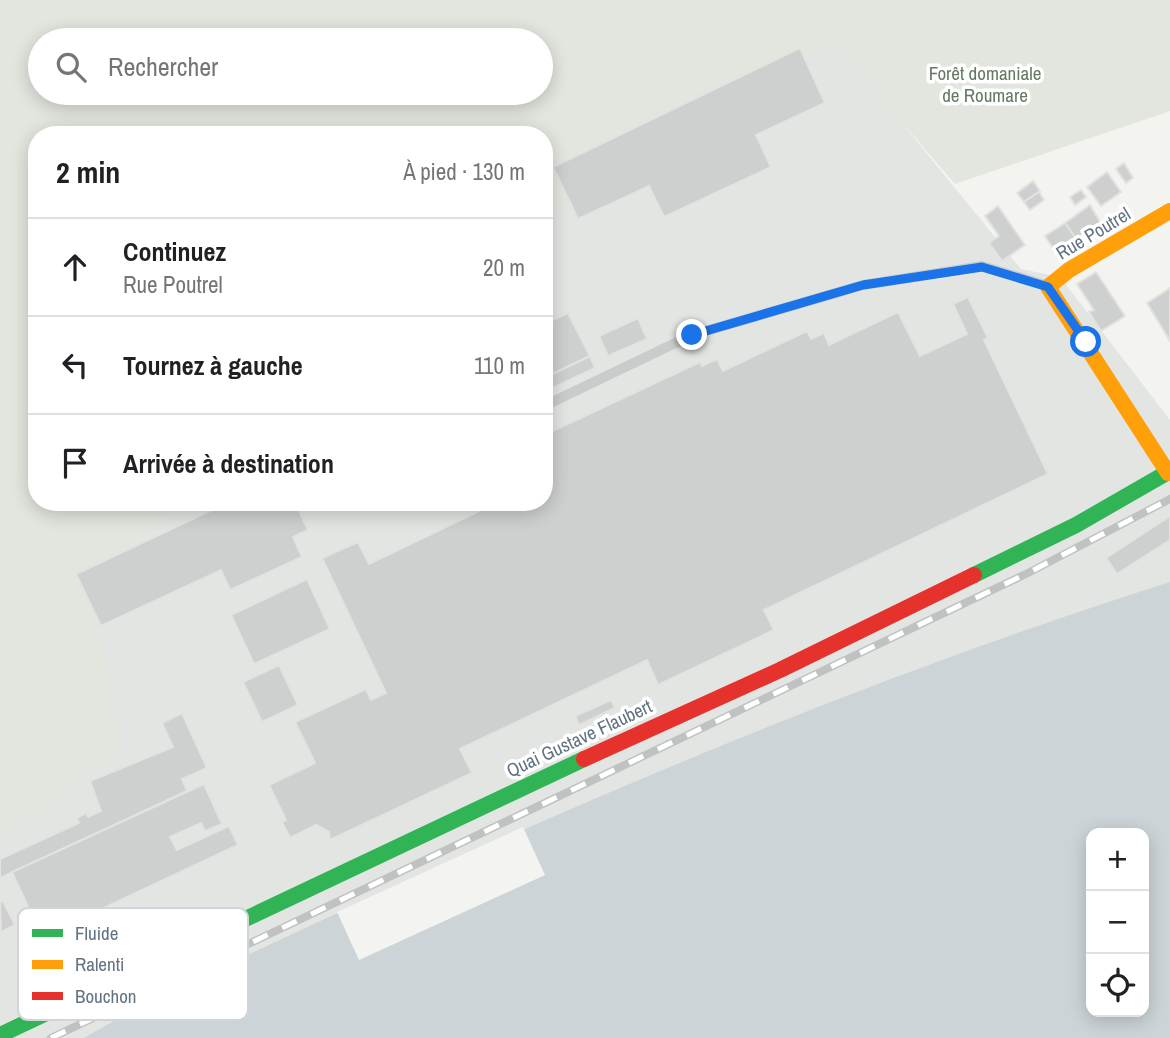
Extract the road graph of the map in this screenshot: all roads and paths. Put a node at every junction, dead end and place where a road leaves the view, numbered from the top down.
1 (1170, 211) edge
2 (1048, 287) junction
3 (553, 402) edge
4 (1169, 472) edge
5 (248, 917) edge
6 (31, 1020) edge
7 (0, 1035) edge

1 - 2 main road, Rue Poutrel
2 - 3 lane
2 - 4 main road, Rue Poutrel
4 - 5 main road, Quai Gustave Flaubert
6 - 7 main road, Quai Gustave Flaubert

